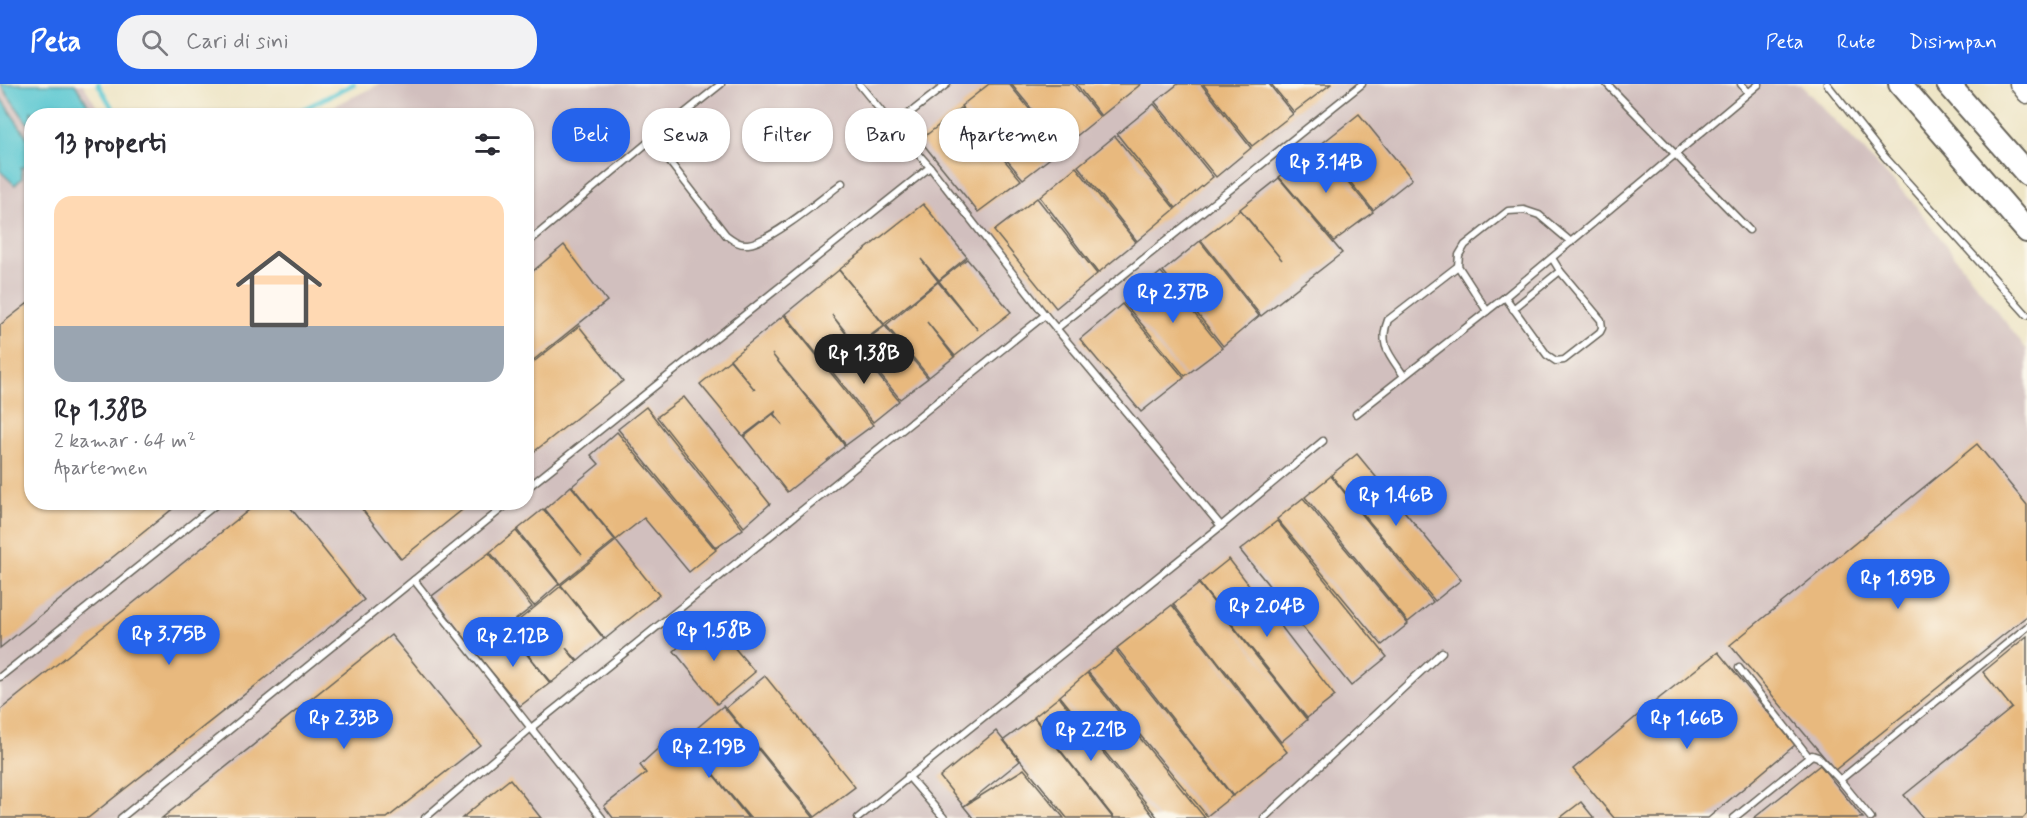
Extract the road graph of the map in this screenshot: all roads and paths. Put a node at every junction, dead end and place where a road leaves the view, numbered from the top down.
1 (721, 84) edge
2 (859, 84) edge
3 (947, 84) edge
4 (1362, 84) edge
5 (1607, 84) edge
6 (1741, 84) edge
7 (1759, 84) edge
8 (1827, 84) edge
9 (1900, 84) edge
10 (1948, 84) edge
11 (2019, 84) edge
12 (1749, 92) junction
13 (2027, 94) edge
14 (691, 108) edge
15 (878, 108) edge
16 (916, 108) edge
17 (642, 147) edge
18 (1676, 154) junction
19 (670, 162) edge
20 (925, 162) edge
21 (930, 167) junction
22 (2027, 174) edge
23 (842, 183) dead end
24 (1749, 230) dead end
25 (2027, 231) edge
26 (534, 237) edge
27 (1571, 242) junction
28 (1552, 258) junction
29 (1458, 266) junction
30 (1560, 271) junction
31 (1505, 297) junction
32 (1513, 309) junction
33 (1487, 311) junction
34 (1045, 315) junction
35 (2027, 315) edge
36 (1056, 329) junction
37 (1404, 376) junction
38 (1356, 414) dead end
39 (1323, 441) dead end
40 (534, 483) edge
41 (209, 510) edge
42 (500, 510) edge
43 (1221, 526) junction
44 (414, 580) junction
45 (2027, 627) edge
46 (1442, 652) dead end
47 (1739, 668) dead end
48 (0, 677) edge
49 (531, 728) junction
50 (1809, 757) junction
51 (908, 777) junction
52 (1840, 780) junction
53 (121, 818) edge
54 (425, 818) edge
55 (602, 818) edge
56 (858, 818) edge
57 (944, 818) edge
58 (1264, 818) edge
59 (1734, 818) edge
60 (1871, 818) edge

1 - 14 lane
2 - 15 lane
3 - 16 lane
4 - 36 lane
5 - 18 lane
6 - 12 lane
7 - 12 lane
8 - 35 lane
9 - 25 highway
10 - 22 highway
11 - 13 main road
12 - 18 lane
17 - 26 lane
18 - 24 lane
18 - 27 lane
19 - 23 lane
20 - 21 lane
21 - 34 lane
21 - 40 lane
27 - 28 lane
27 - 29 lane
28 - 30 lane
28 - 31 lane
29 - 33 lane
29 - 37 lane
30 - 32 lane
30 - 32 lane
31 - 32 lane
31 - 33 lane
33 - 37 lane
34 - 36 lane
34 - 49 lane
36 - 43 lane
37 - 38 lane
39 - 43 lane
41 - 48 lane
42 - 44 lane
43 - 51 lane
44 - 49 lane
44 - 53 lane
45 - 52 lane
46 - 58 lane
47 - 50 lane
49 - 54 lane
49 - 55 lane
50 - 52 lane
50 - 59 lane
51 - 56 lane
51 - 57 lane
52 - 60 lane

